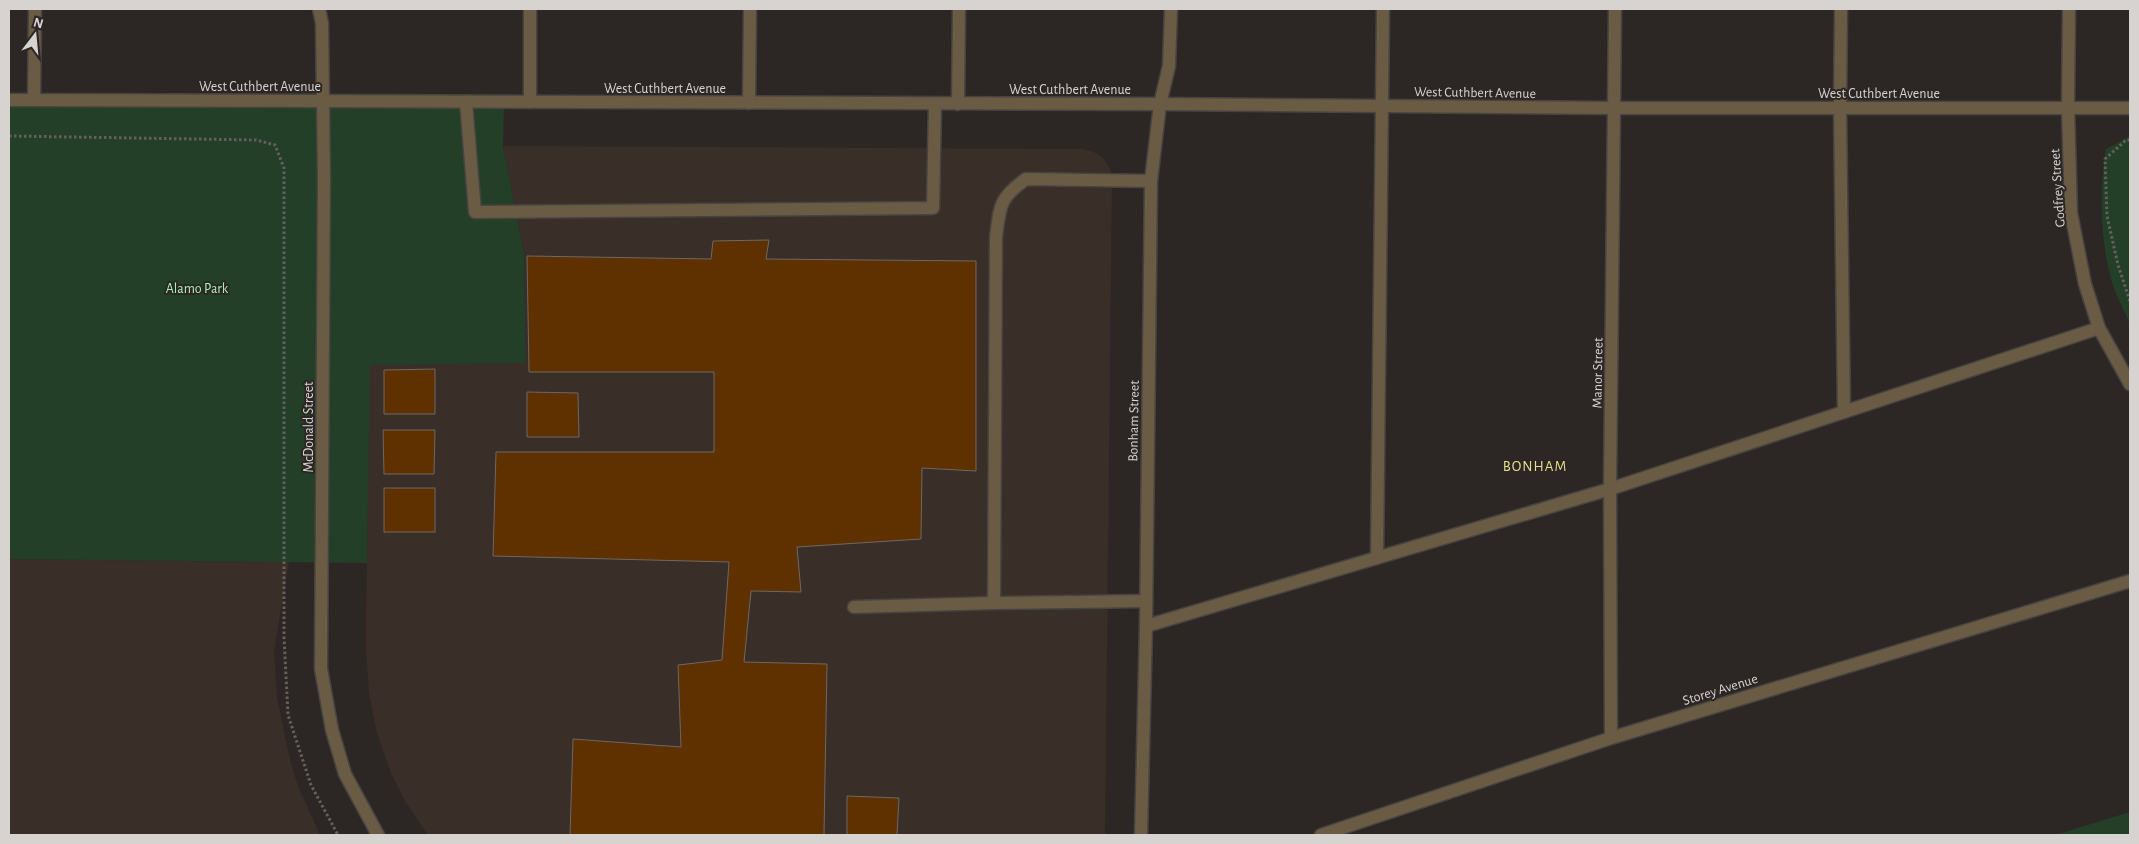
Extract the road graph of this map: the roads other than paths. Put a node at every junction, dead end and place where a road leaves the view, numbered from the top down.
1 (35, 9) edge
2 (319, 9) edge
3 (530, 9) edge
4 (750, 9) edge
5 (959, 9) edge
6 (1171, 9) edge
7 (1383, 9) edge
8 (1615, 9) edge
9 (1841, 9) edge
10 (2069, 9) edge
11 (9, 100) edge
12 (34, 100) junction
13 (324, 101) junction
14 (466, 102) junction
15 (530, 102) junction
16 (749, 104) junction
17 (935, 104) junction
18 (958, 104) junction
19 (1160, 104) junction
20 (1383, 106) junction
21 (1615, 108) junction
22 (1840, 108) junction
23 (2068, 108) junction
24 (2130, 108) edge
25 (1151, 181) junction
26 (2099, 328) junction
27 (2130, 384) edge
28 (1844, 412) junction
29 (1610, 489) junction
30 (1377, 558) junction
31 (2130, 581) edge
32 (1146, 601) junction
33 (994, 603) junction
34 (854, 607) dead end
35 (1146, 626) junction
36 (1611, 738) junction
37 (378, 835) edge
38 (1142, 835) edge
39 (1321, 835) edge

1 - 12 street
2 - 13 street, McDonald Street
3 - 15 street
4 - 16 street
5 - 18 street
6 - 19 street, Bonham Street
7 - 20 street
8 - 21 street, Manor Street
9 - 22 street
10 - 23 street, Godfrey Street
11 - 12 street, West Cuthbert Avenue
12 - 13 street, West Cuthbert Avenue
13 - 14 street, West Cuthbert Avenue
13 - 37 street, McDonald Street
14 - 15 street, West Cuthbert Avenue
14 - 17 street
15 - 16 street, West Cuthbert Avenue
16 - 17 street, West Cuthbert Avenue
17 - 18 street, West Cuthbert Avenue
18 - 19 street, West Cuthbert Avenue
19 - 20 street, West Cuthbert Avenue
19 - 25 street, Bonham Street
20 - 21 street, West Cuthbert Avenue
20 - 30 street
21 - 22 street, West Cuthbert Avenue
21 - 29 street, Manor Street
22 - 23 street, West Cuthbert Avenue
22 - 28 street
23 - 24 street, West Cuthbert Avenue
23 - 26 street, Godfrey Street
25 - 32 street, Bonham Street
25 - 33 street
26 - 27 street, Godfrey Street
26 - 28 street
28 - 29 street
29 - 30 street
29 - 36 street, Manor Street
30 - 35 street
31 - 36 street, Storey Avenue
32 - 33 street
32 - 35 street, Bonham Street
33 - 34 street
35 - 38 street, Bonham Street
36 - 39 street, Storey Avenue

